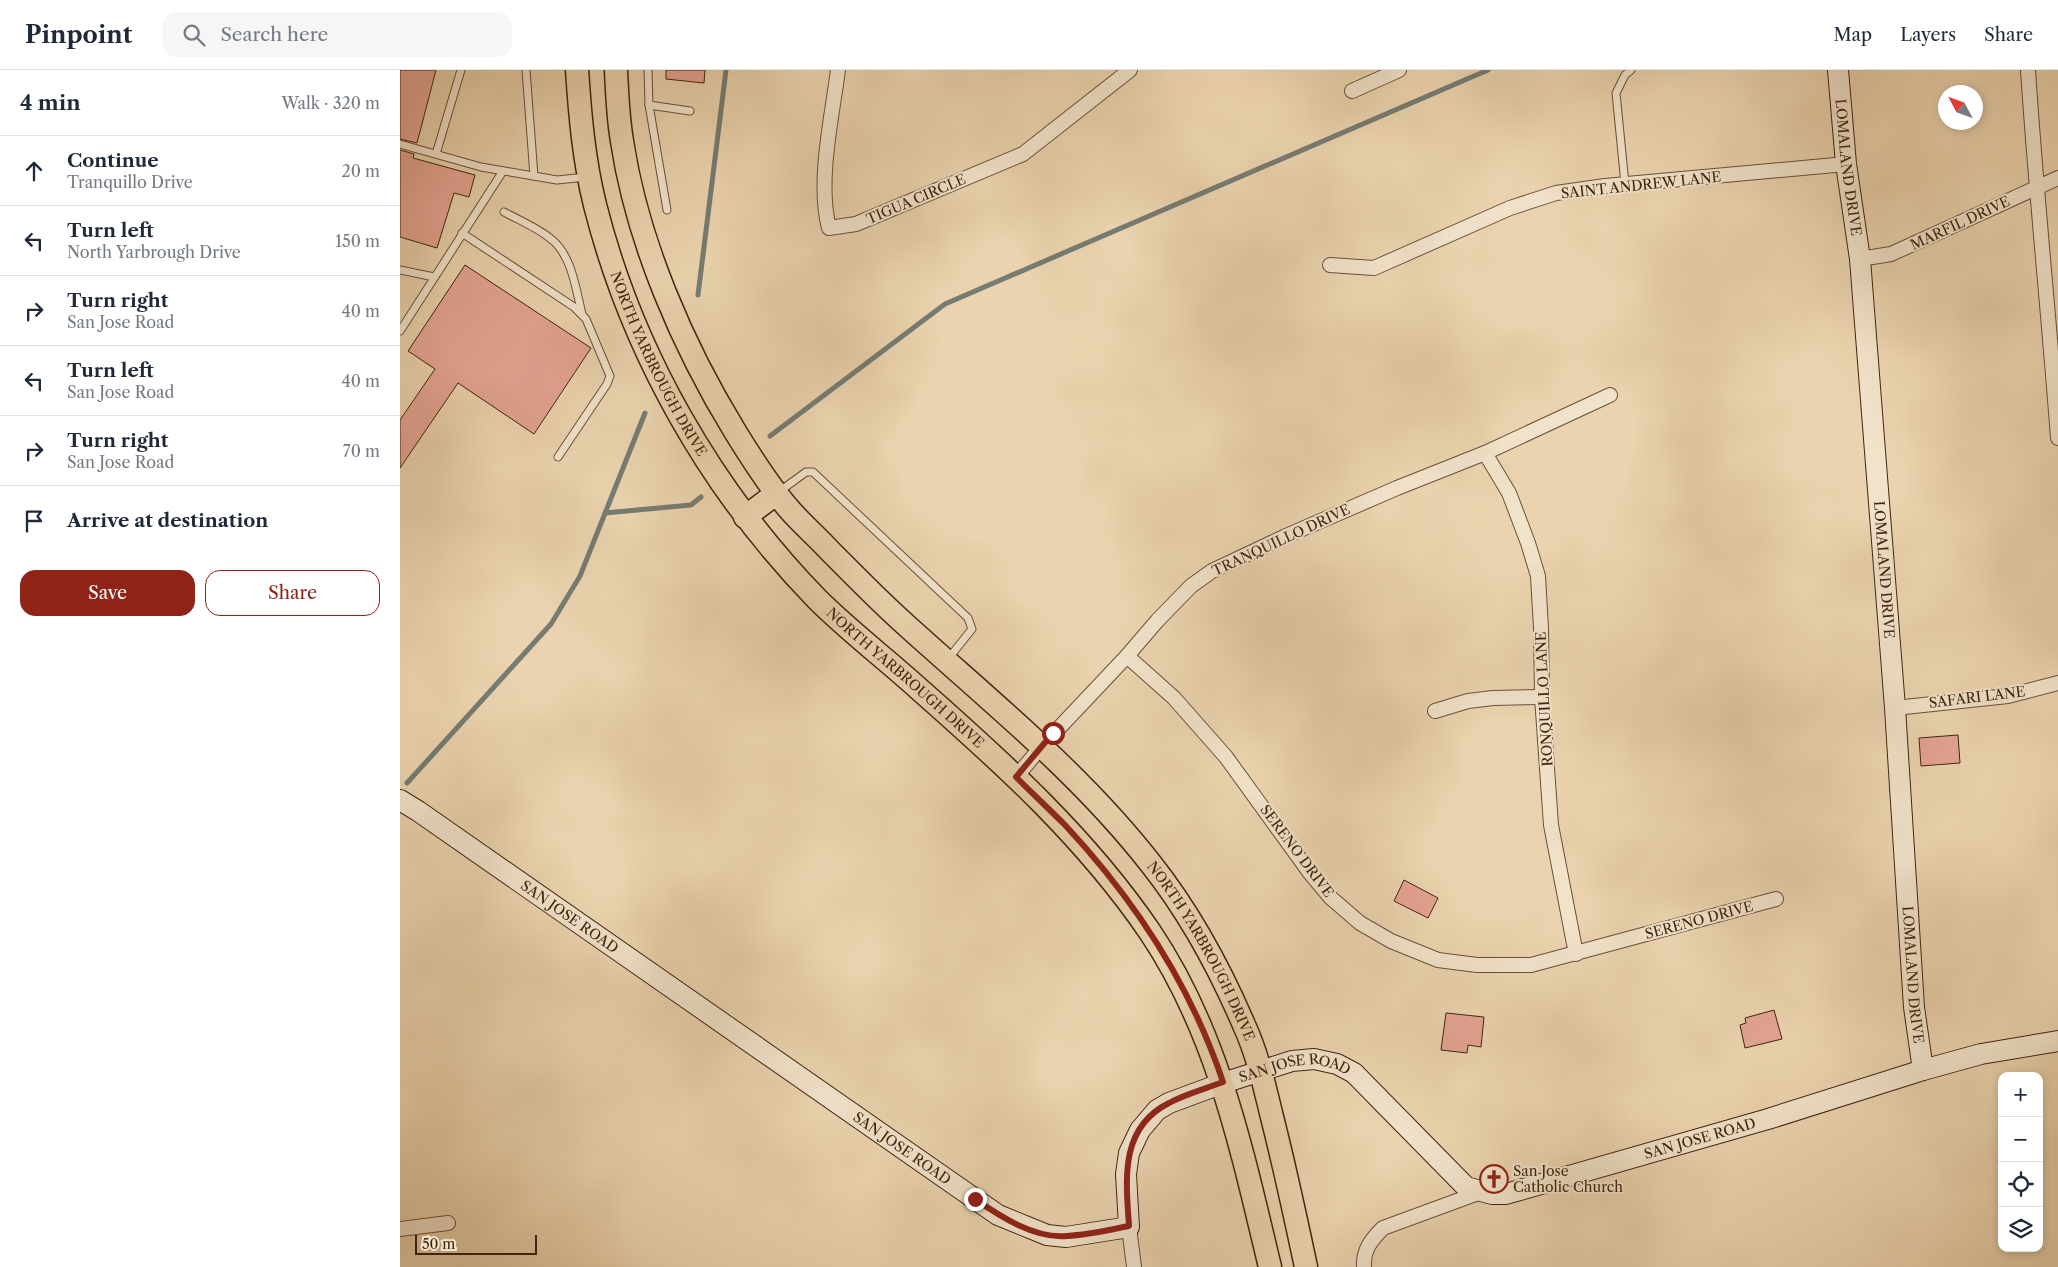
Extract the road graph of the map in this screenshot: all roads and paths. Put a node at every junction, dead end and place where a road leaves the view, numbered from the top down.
1 (461, 70) edge
2 (526, 70) edge
3 (577, 70) edge
4 (616, 70) edge
5 (648, 70) edge
6 (838, 70) edge
7 (1130, 70) edge
8 (1400, 70) edge
9 (1630, 70) edge
10 (1838, 70) edge
11 (2028, 70) edge
12 (1352, 91) dead end
13 (649, 105) junction
14 (690, 110) dead end
15 (400, 144) edge
16 (436, 154) junction
17 (1846, 164) junction
18 (502, 171) junction
19 (534, 176) junction
20 (589, 176) junction
21 (2058, 178) edge
22 (1625, 184) junction
23 (2036, 188) junction
24 (667, 210) dead end
25 (504, 212) dead end
26 (462, 234) junction
27 (1860, 259) junction
28 (1330, 265) dead end
29 (400, 270) edge
30 (434, 277) junction
31 (582, 314) junction
32 (403, 320) edge
33 (400, 331) edge
34 (1610, 395) dead end
35 (2058, 438) edge
36 (1485, 453) junction
37 (558, 457) dead end
38 (777, 493) junction
39 (745, 516) junction
40 (1127, 656) junction
41 (947, 660) junction
42 (2058, 684) edge
43 (1542, 697) junction
44 (1895, 708) junction
45 (1435, 711) dead end
46 (1042, 746) junction
47 (1016, 777) junction
48 (400, 800) edge
49 (1776, 899) dead end
50 (1576, 954) junction
51 (2058, 1041) edge
52 (1260, 1070) junction
53 (1923, 1070) junction
54 (1223, 1082) junction
55 (1481, 1192) junction
56 (448, 1223) dead end
57 (1129, 1226) junction
58 (400, 1230) edge
59 (1134, 1267) edge
60 (1270, 1267) edge
61 (1306, 1267) edge
62 (1364, 1267) edge

1 - 16 lane
2 - 19 lane
3 - 20 main road, NORTH YARBROUGH DRIVE
4 - 38 main road, NORTH YARBROUGH DRIVE
5 - 13 lane
6 - 7 street, TIGUA CIRCLE
8 - 12 street
9 - 22 lane
10 - 17 street, LOMALAND DRIVE
11 - 23 street
13 - 14 lane
13 - 24 lane
15 - 16 lane
16 - 18 lane
17 - 22 street, SAINT ANDREW LANE
17 - 27 street, LOMALAND DRIVE
18 - 19 lane
18 - 26 lane
19 - 20 lane
20 - 39 main road, NORTH YARBROUGH DRIVE
21 - 23 street, MARFIL DRIVE
22 - 28 street, SAINT ANDREW LANE
23 - 27 street, MARFIL DRIVE
23 - 35 street
25 - 31 lane
26 - 30 lane
26 - 31 lane
27 - 44 street, LOMALAND DRIVE
29 - 30 lane
30 - 32 lane
31 - 37 lane
32 - 33 lane
34 - 36 street, TRANQUILLO DRIVE
36 - 40 street, TRANQUILLO DRIVE
36 - 43 street, RONQUILLO LANE
38 - 39 main road
38 - 41 main road, NORTH YARBROUGH DRIVE
38 - 41 lane
39 - 47 main road, NORTH YARBROUGH DRIVE
40 - 46 street, TRANQUILLO DRIVE
40 - 50 street, SERENO DRIVE
41 - 46 main road, NORTH YARBROUGH DRIVE
42 - 44 street, SAFARI LANE
43 - 45 street
43 - 50 street, RONQUILLO LANE
44 - 53 street, LOMALAND DRIVE
46 - 47 street, TRANQUILLO DRIVE
46 - 52 main road, NORTH YARBROUGH DRIVE
47 - 54 main road, NORTH YARBROUGH DRIVE
48 - 57 street, SAN JOSE ROAD
49 - 50 street, SERENO DRIVE
51 - 53 street, SAN JOSE ROAD
52 - 54 street, SAN JOSE ROAD
52 - 55 street, SAN JOSE ROAD
52 - 61 main road, NORTH YARBROUGH DRIVE
53 - 55 street, SAN JOSE ROAD
54 - 57 street, SAN JOSE ROAD
54 - 60 main road, NORTH YARBROUGH DRIVE
55 - 62 street
56 - 58 street
57 - 59 street

